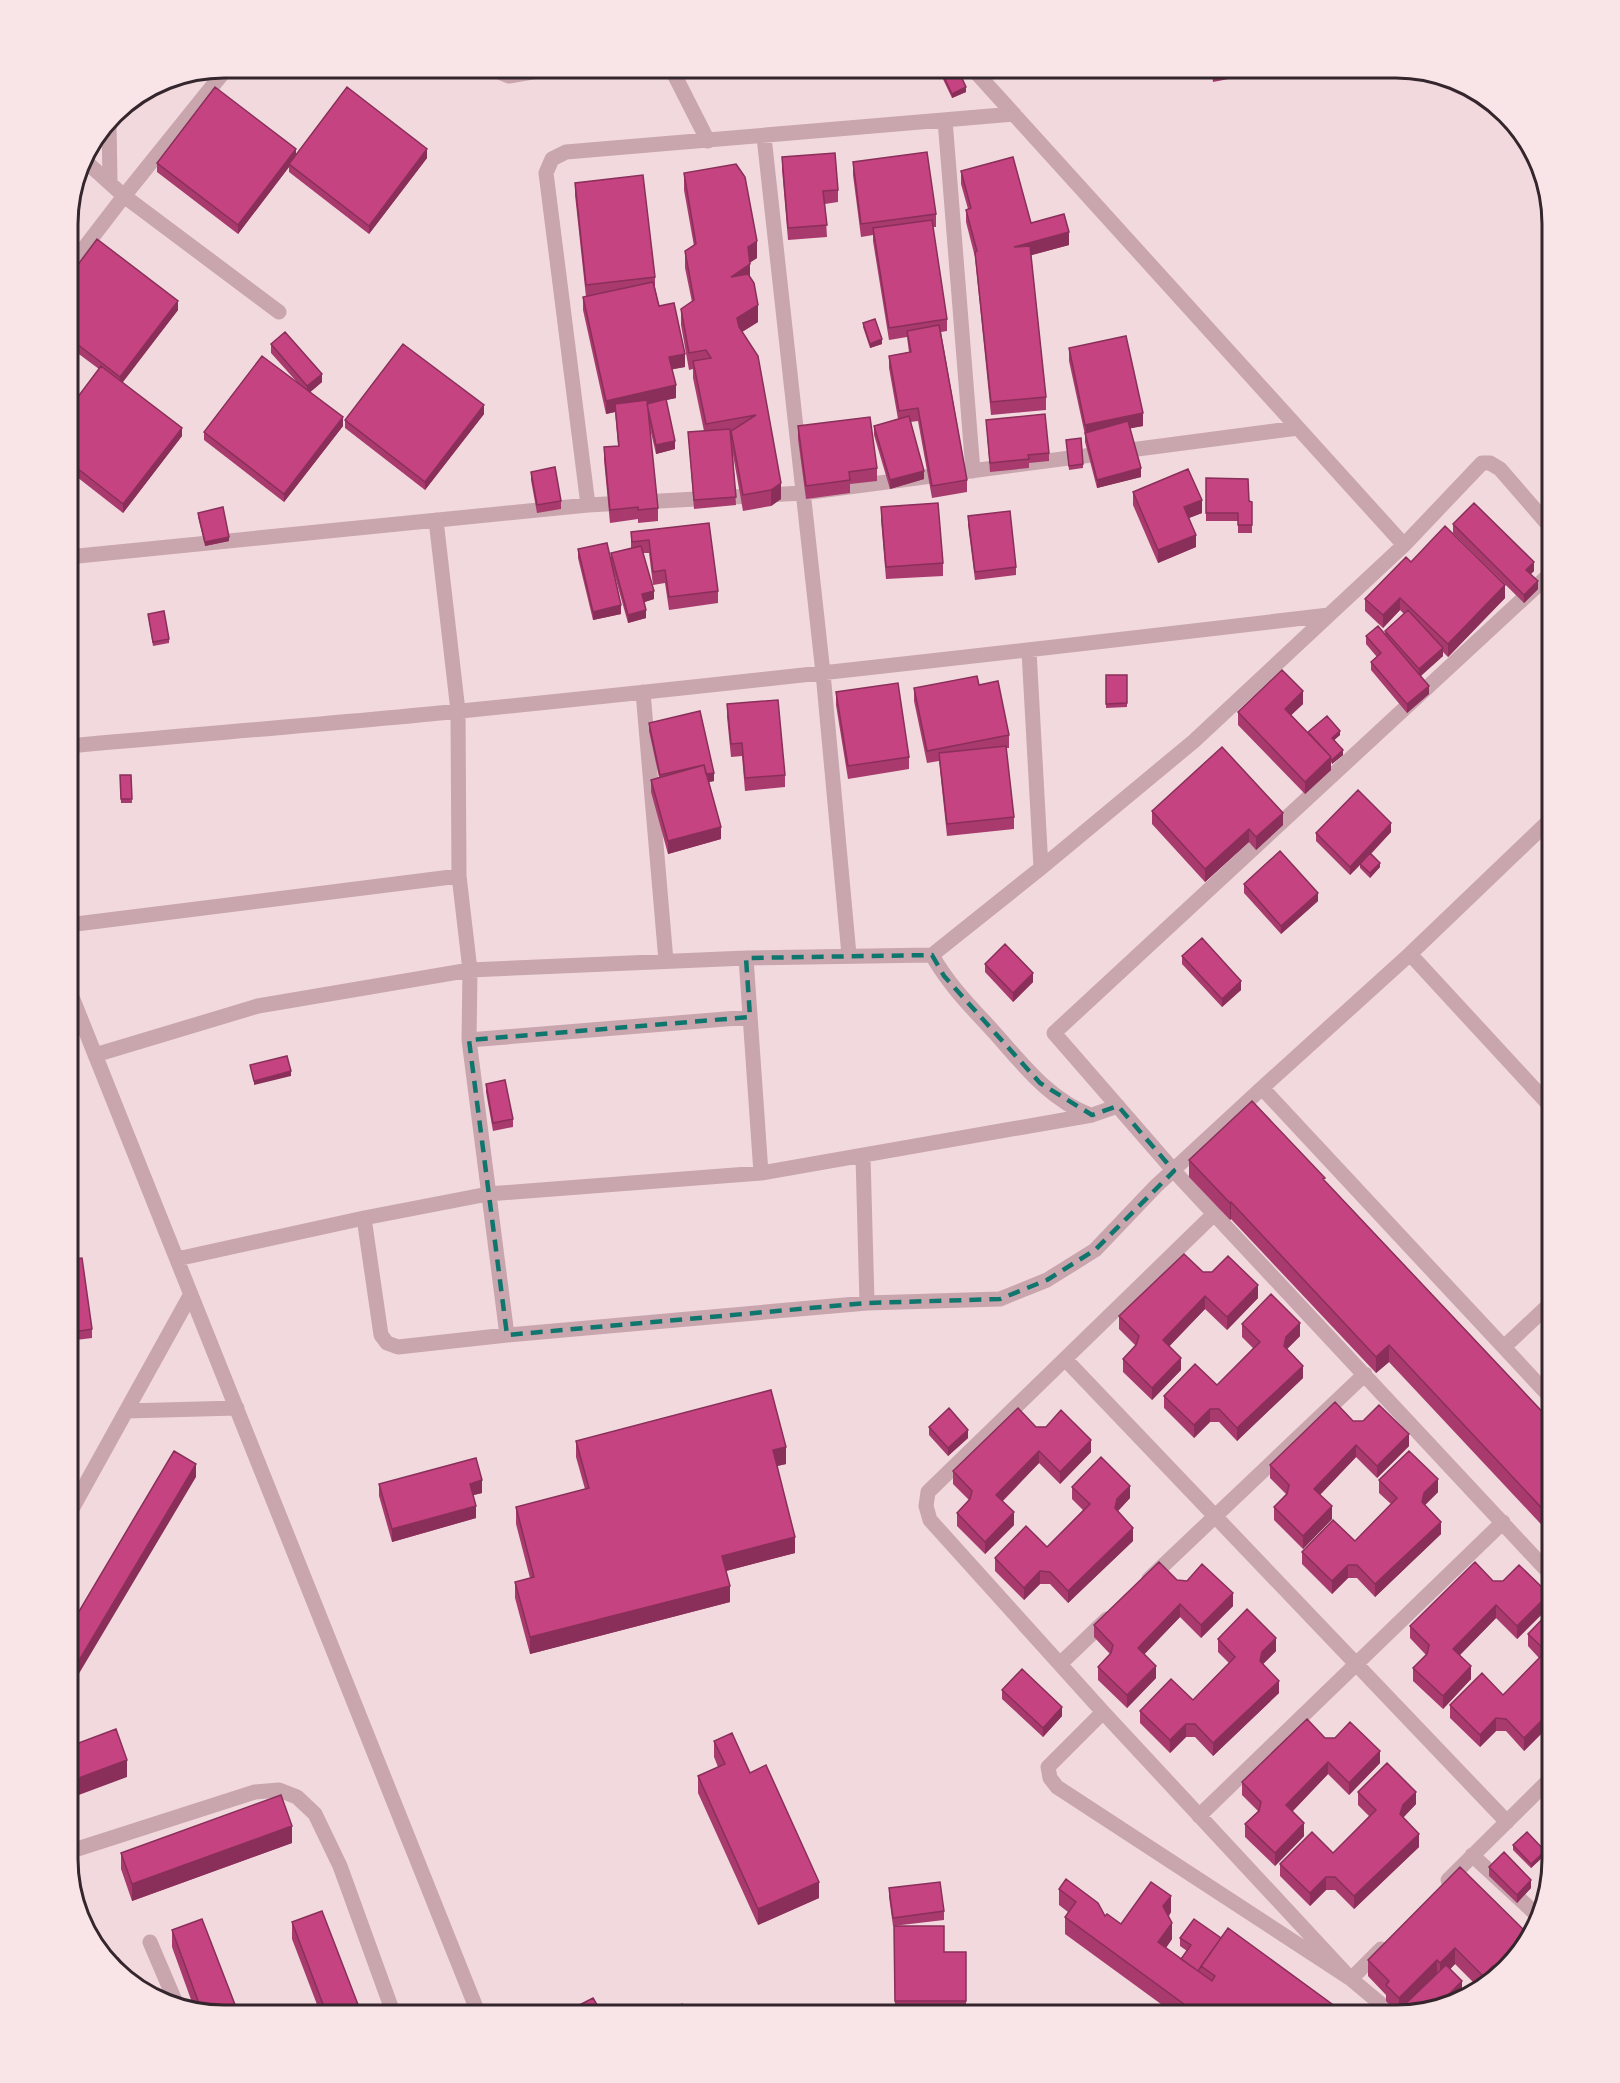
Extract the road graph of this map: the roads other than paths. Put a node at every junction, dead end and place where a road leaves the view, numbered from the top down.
1 (219, 78) edge
2 (676, 78) edge
3 (981, 78) edge
4 (1014, 114) junction
5 (945, 120) junction
6 (109, 135) edge
7 (764, 137) junction
8 (708, 141) junction
9 (90, 165) edge
10 (110, 182) junction
11 (124, 196) junction
12 (78, 256) edge
13 (279, 312) dead end
14 (1298, 428) junction
15 (973, 471) junction
16 (803, 493) junction
17 (588, 505) junction
18 (1542, 517) edge
19 (436, 520) junction
20 (1404, 545) junction
21 (78, 556) edge
22 (1542, 581) edge
23 (1329, 615) junction
24 (1029, 651) junction
25 (823, 673) junction
26 (643, 692) junction
27 (458, 711) junction
28 (78, 745) edge
29 (1542, 829) edge
30 (1041, 868) junction
31 (459, 876) junction
32 (78, 924) edge
33 (1410, 954) junction
34 (849, 955) junction
35 (932, 955) junction
36 (746, 958) junction
37 (666, 961) junction
38 (470, 970) junction
39 (78, 1012) edge
40 (750, 1017) junction
41 (469, 1040) junction
42 (95, 1055) junction
43 (1262, 1088) junction
44 (1542, 1097) edge
45 (1118, 1106) junction
46 (1092, 1115) junction
47 (863, 1156) junction
48 (1174, 1171) junction
49 (761, 1173) junction
50 (488, 1194) junction
51 (1215, 1214) junction
52 (364, 1218) junction
53 (177, 1259) junction
54 (191, 1294) junction
55 (867, 1303) junction
56 (1542, 1311) edge
57 (507, 1335) junction
58 (1504, 1347) junction
59 (1065, 1359) junction
60 (1365, 1374) junction
61 (1542, 1389) edge
62 (237, 1408) junction
63 (126, 1411) junction
64 (78, 1498) edge
65 (1215, 1516) junction
66 (1503, 1522) junction
67 (1542, 1565) edge
68 (1137, 1590) edge
69 (1120, 1607) edge
70 (1060, 1664) junction
71 (1356, 1664) junction
72 (1103, 1712) junction
73 (1542, 1787) edge
74 (1199, 1816) junction
75 (1506, 1822) junction
76 (78, 1849) edge
77 (1472, 1855) junction
78 (1440, 1888) edge
79 (1532, 1910) edge
80 (1391, 1938) edge
81 (150, 1942) dead end
82 (1351, 1979) junction
83 (173, 1996) edge
84 (390, 2005) edge
85 (475, 2005) edge
86 (1381, 2005) edge

1 - 11 street
2 - 8 street
3 - 4 street
4 - 5 street
4 - 14 street
5 - 7 street
5 - 15 street
6 - 10 street
7 - 8 street
7 - 16 street
8 - 17 street
9 - 10 street
10 - 11 street
11 - 12 street
11 - 13 street
14 - 15 street
14 - 20 street
15 - 16 street
16 - 17 street
16 - 25 street
17 - 19 street
18 - 20 street
19 - 21 street
19 - 27 street
20 - 23 street
22 - 45 street
23 - 24 street
23 - 30 street
24 - 25 street
24 - 30 street
25 - 26 street
25 - 34 street
26 - 27 street
26 - 37 street
27 - 28 street
27 - 31 street
29 - 33 street
30 - 35 street
31 - 32 street
31 - 38 street
33 - 43 street
33 - 44 street
34 - 35 street
34 - 36 street
35 - 46 street
36 - 37 street
36 - 40 street
37 - 38 street
38 - 41 street
38 - 42 street
39 - 42 street
40 - 41 street
40 - 49 street
41 - 50 street
42 - 53 street
43 - 48 street
43 - 58 street
45 - 46 street
45 - 48 street
46 - 47 street
47 - 49 street
47 - 55 street
48 - 51 street
48 - 55 street
49 - 50 street
50 - 52 street
50 - 57 street
51 - 59 street
51 - 60 street
52 - 53 street
52 - 57 street
53 - 54 street
54 - 62 street
54 - 63 street
55 - 57 street
56 - 58 street
58 - 61 street
59 - 65 street
59 - 70 street
60 - 65 street
60 - 66 street
62 - 63 street
62 - 85 street
63 - 64 street
65 - 68 street
65 - 71 street
66 - 67 street
66 - 71 street
69 - 70 street
70 - 72 street
71 - 74 street
71 - 75 street
72 - 74 street
72 - 82 street
73 - 75 street
74 - 82 street
75 - 77 street
76 - 84 street
77 - 78 street
77 - 79 street
80 - 82 street
81 - 83 street
82 - 86 street

